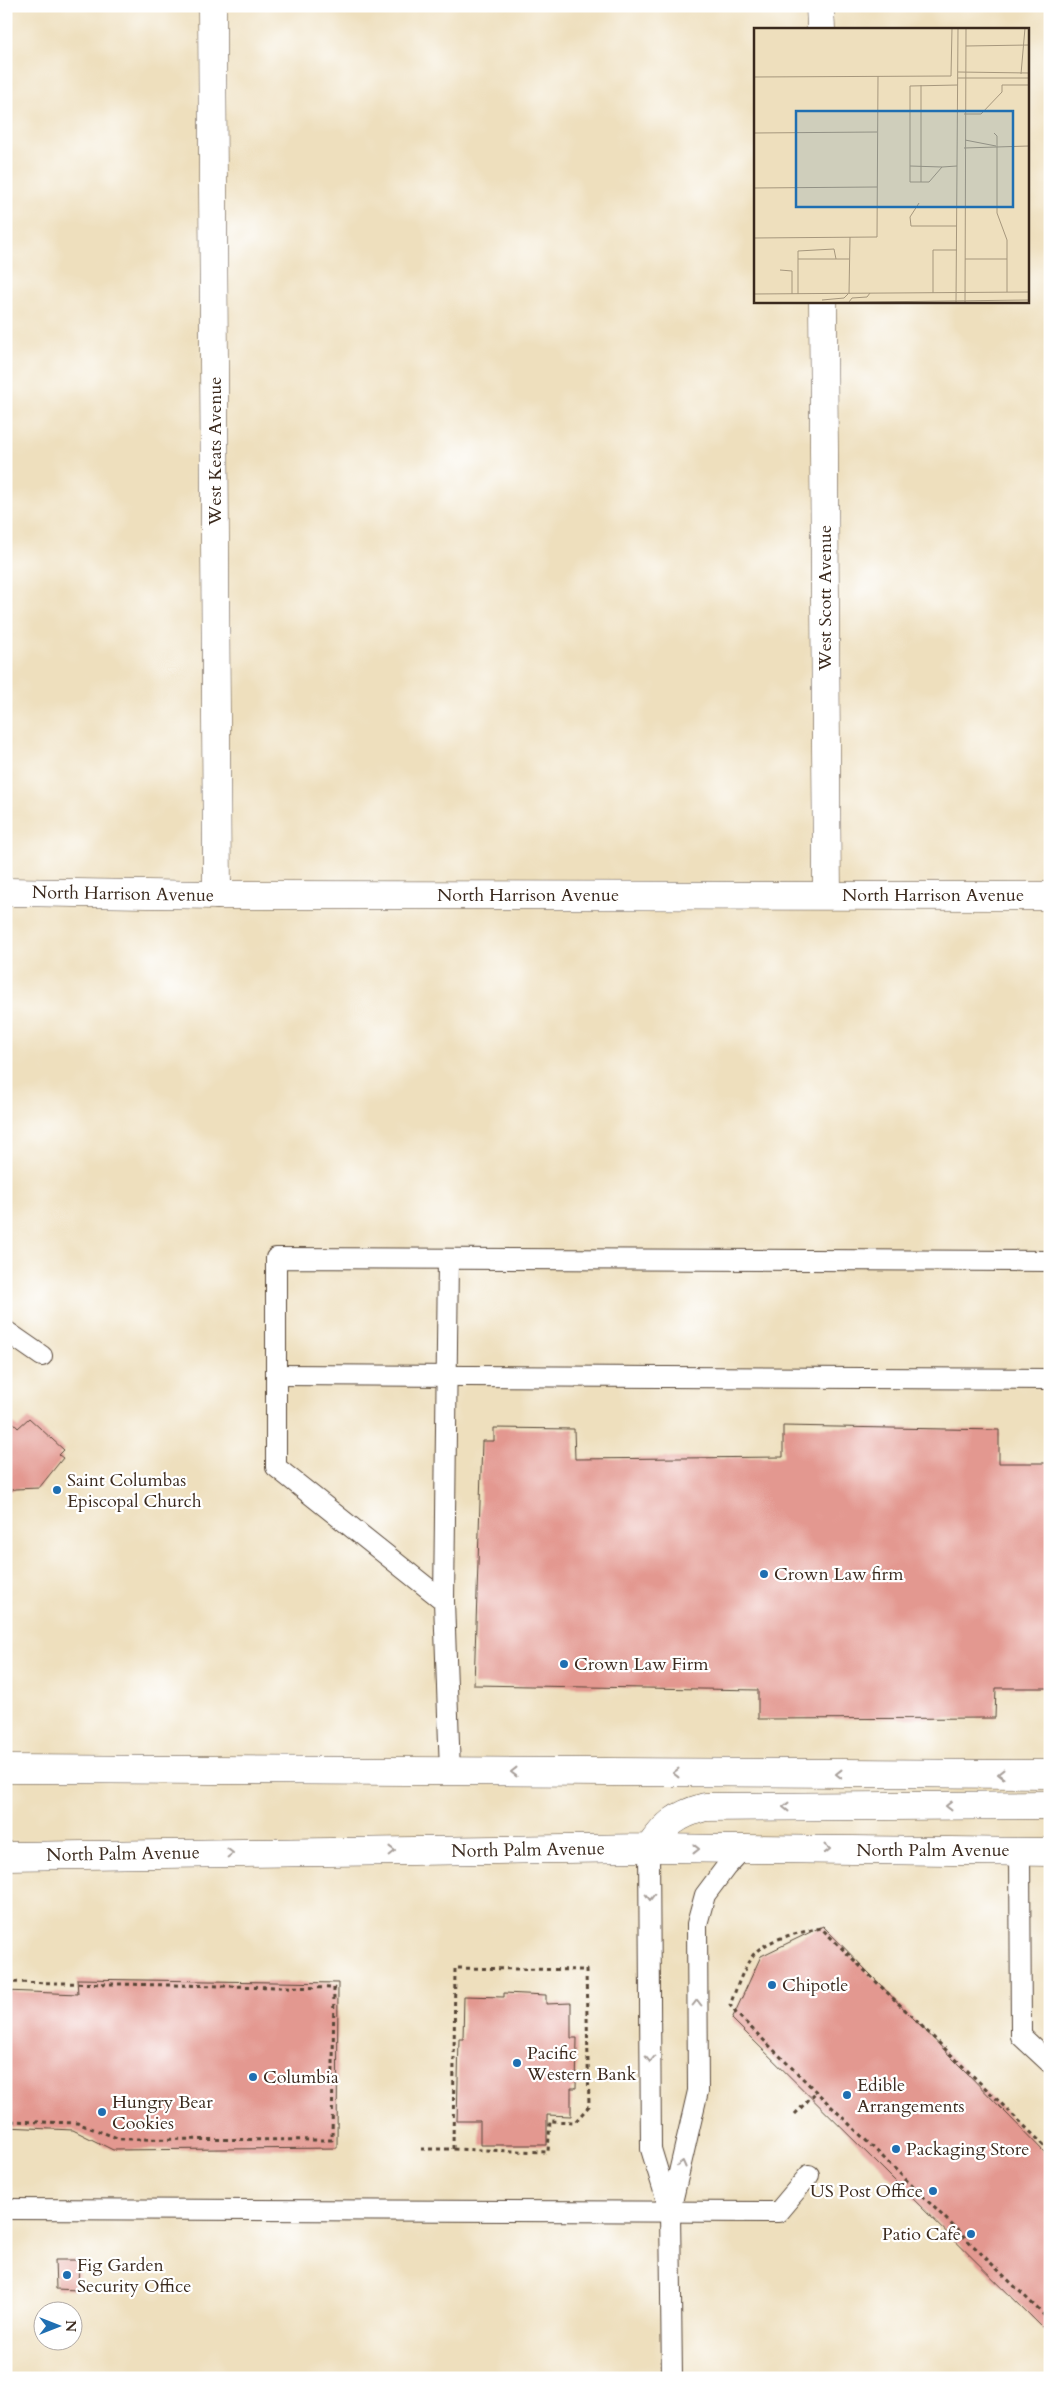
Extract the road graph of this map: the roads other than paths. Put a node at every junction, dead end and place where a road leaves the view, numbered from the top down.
1 (212, 6) edge
2 (820, 6) edge
3 (820, 28) edge
4 (823, 302) edge
5 (6, 892) edge
6 (827, 894) junction
7 (217, 895) junction
8 (1050, 896) edge
9 (448, 1259) junction
10 (1050, 1261) edge
11 (6, 1331) edge
12 (42, 1356) dead end
13 (276, 1376) junction
14 (447, 1376) junction
15 (1050, 1379) edge
16 (444, 1601) junction
17 (6, 1769) edge
18 (450, 1772) junction
19 (1050, 1774) edge
20 (1050, 1805) edge
21 (649, 1848) junction
22 (743, 1849) junction
23 (1020, 1851) junction
24 (1050, 1852) edge
25 (6, 1856) edge
26 (1050, 2063) edge
27 (809, 2175) dead end
28 (6, 2209) edge
29 (670, 2211) junction
30 (672, 2378) edge

1 - 7 street, West Keats Avenue
2 - 3 street
4 - 6 street, West Scott Avenue
5 - 7 street, North Harrison Avenue
6 - 7 street, North Harrison Avenue
6 - 8 street, North Harrison Avenue
9 - 10 lane
9 - 13 lane
9 - 14 lane
11 - 12 lane
13 - 14 lane
13 - 16 lane
14 - 15 lane
14 - 16 lane
16 - 18 lane
17 - 18 street
19 -> 18 street
20 -> 21 street
21 -> 22 street, North Palm Avenue
25 -> 21 street, North Palm Avenue
21 -> 29 lane
22 -> 23 street, North Palm Avenue
29 -> 22 lane
23 - 24 street, North Palm Avenue
23 - 26 lane
27 - 29 lane
28 - 29 lane
29 - 30 lane

